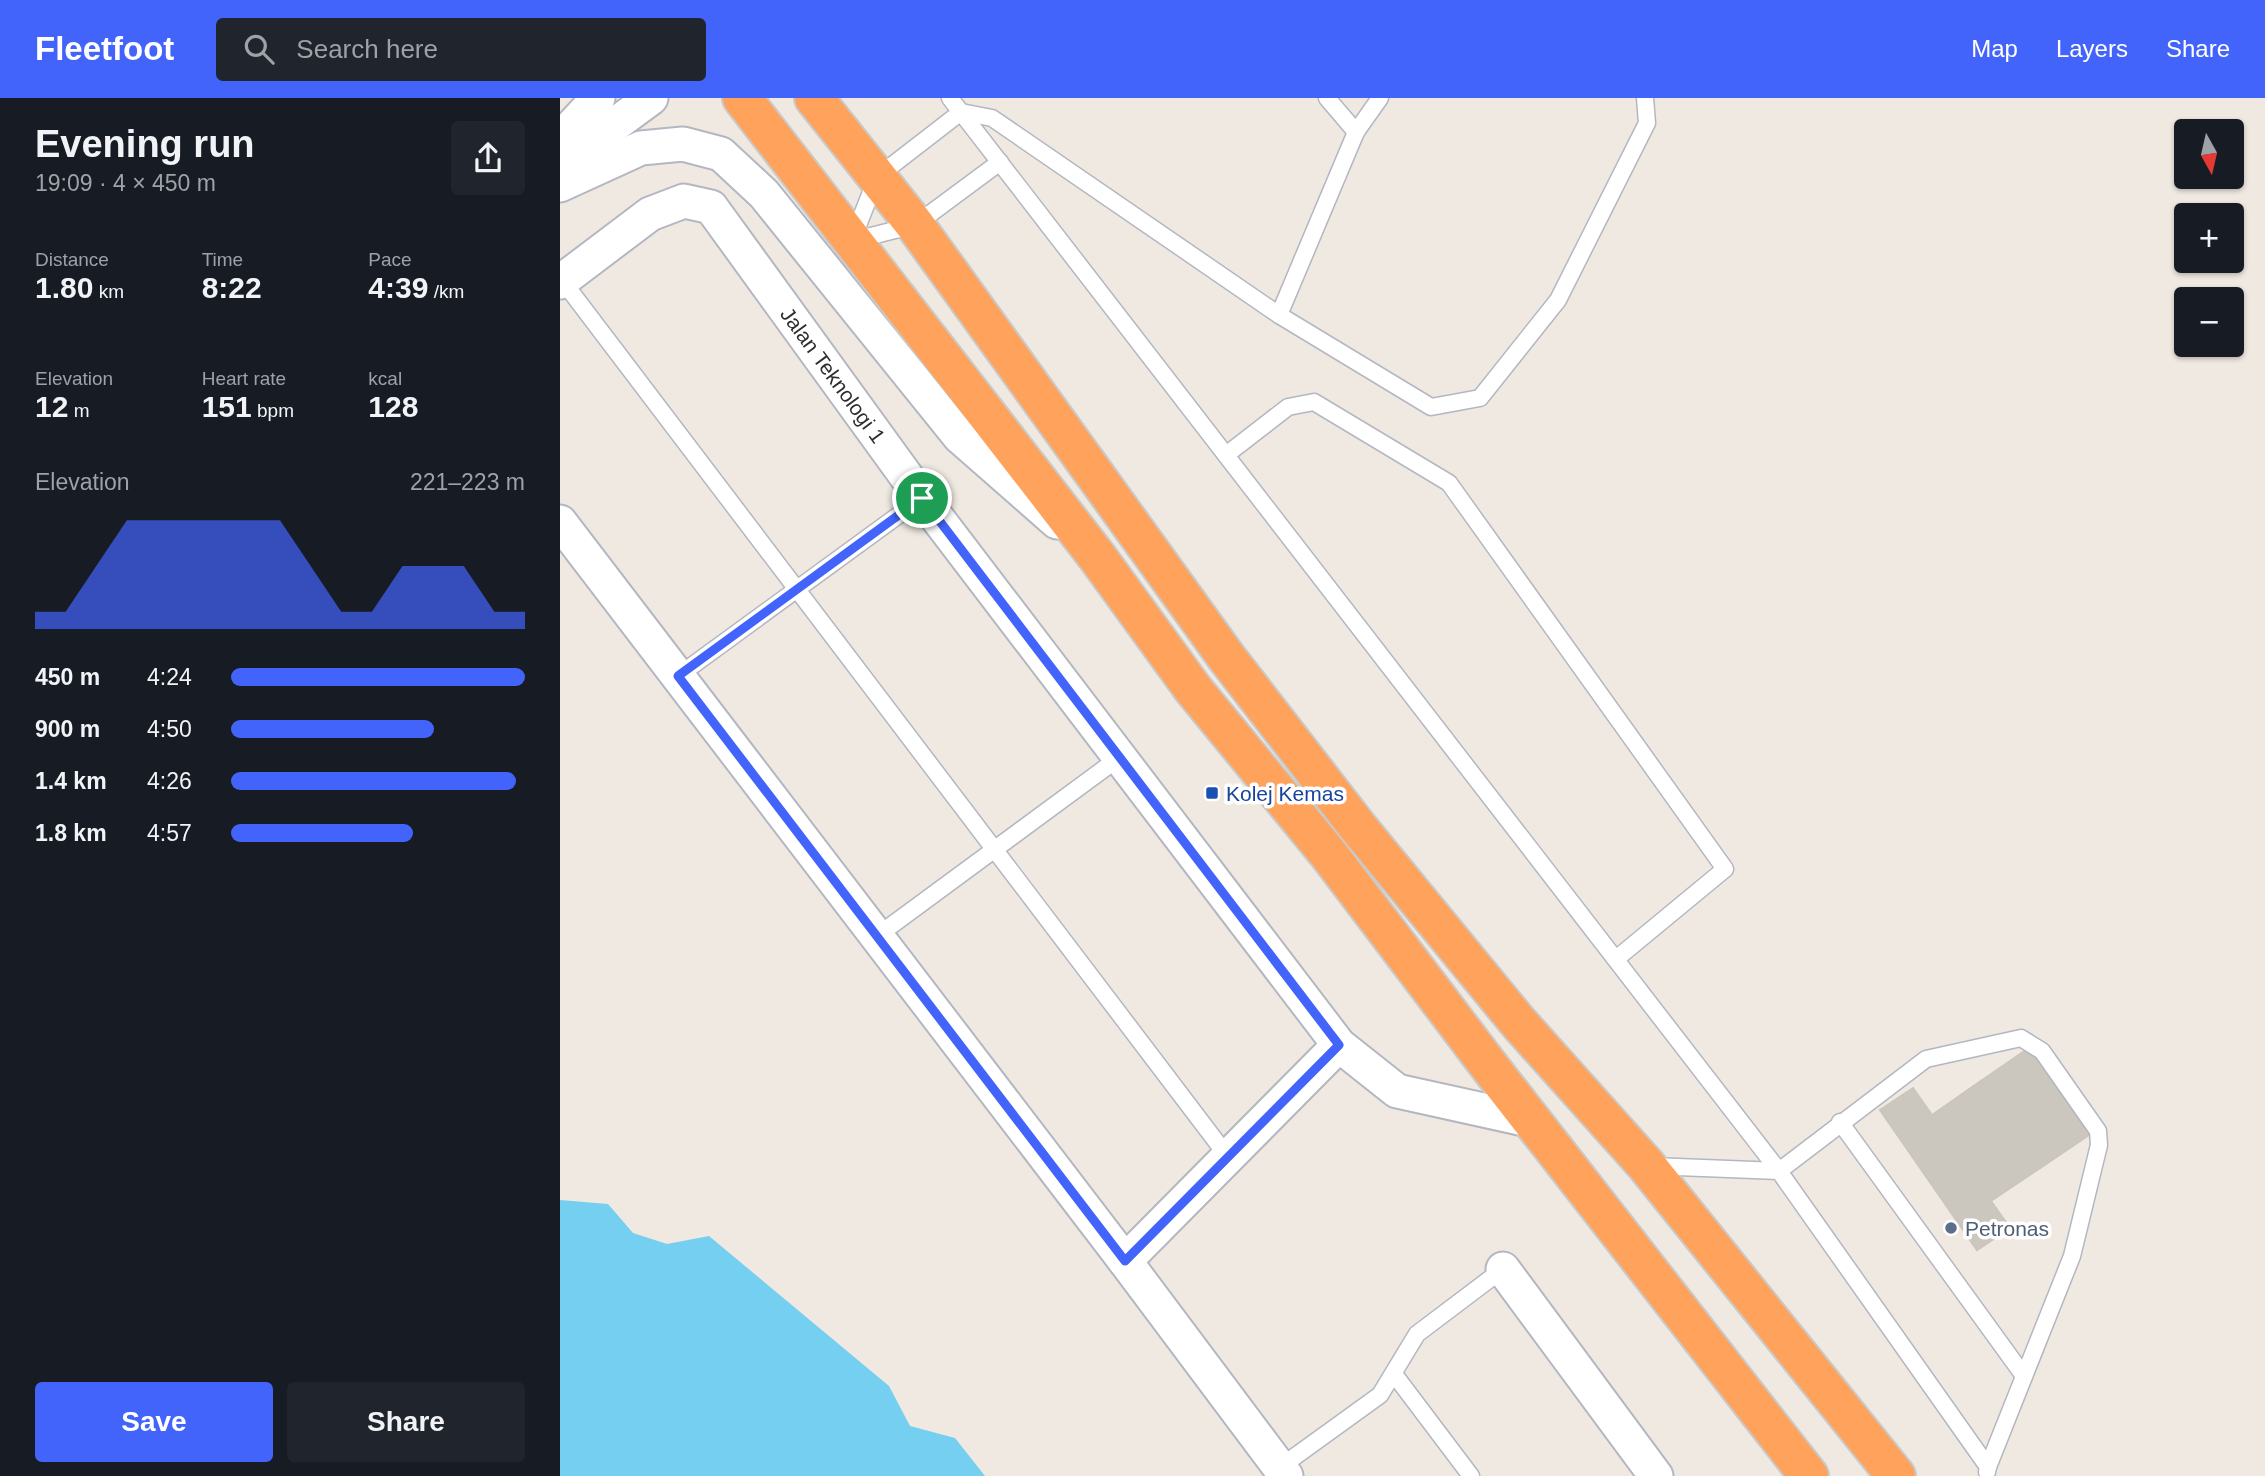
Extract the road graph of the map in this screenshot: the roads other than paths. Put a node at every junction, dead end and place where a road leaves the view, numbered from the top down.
1 (598, 98) edge
2 (650, 98) edge
3 (742, 98) edge
4 (814, 98) edge
5 (950, 98) edge
6 (1327, 98) edge
7 (1380, 98) edge
8 (1644, 98) edge
9 (961, 112) junction
10 (1356, 132) junction
11 (560, 139) edge
12 (1000, 162) junction
13 (560, 164) edge
14 (877, 177) junction
15 (560, 184) edge
16 (915, 225) junction
17 (852, 241) junction
18 (561, 281) edge
19 (1279, 315) junction
20 (1226, 455) junction
21 (922, 498) junction
22 (560, 522) edge
23 (1098, 558) junction
24 (797, 590) junction
25 (678, 676) junction
26 (1120, 757) junction
27 (993, 849) junction
28 (877, 936) junction
29 (1616, 959) junction
30 (1339, 1045) junction
31 (1534, 1121) junction
32 (1840, 1122) junction
33 (1228, 1157) junction
34 (1646, 1165) junction
35 (1779, 1171) junction
36 (1125, 1261) junction
37 (1503, 1269) joint
38 (1394, 1374) junction
39 (2024, 1376) junction
40 (1987, 1471) edge
41 (1282, 1472) edge
42 (1471, 1476) edge
43 (1656, 1476) edge
44 (1809, 1476) edge
45 (1896, 1476) edge

1 - 11 street
2 - 13 street
3 - 17 highway
4 - 14 highway
5 - 9 lane
6 - 10 lane
7 - 10 lane
8 - 19 lane
9 - 12 lane
9 - 14 lane
9 - 19 lane
10 - 19 lane
12 - 16 lane
12 - 20 lane
14 - 16 highway
14 - 17 lane
15 - 23 street
16 - 17 lane
16 - 34 highway
17 - 23 highway
18 - 21 street, Jalan Teknologi 1
18 - 24 lane
20 - 29 lane
20 - 29 lane
21 - 24 lane
21 - 26 street, Jalan Teknologi 1
22 - 25 street
23 - 31 highway
24 - 25 lane
24 - 27 lane
25 - 28 street
26 - 27 lane
26 - 30 street, Jalan Teknologi 1
27 - 28 lane
27 - 33 lane
28 - 36 street
29 - 35 lane
30 - 31 street, Jalan Teknologi 1
30 - 33 street
31 - 44 highway
32 - 35 lane
32 - 39 lane
32 - 39 lane
33 - 36 street
34 - 35 lane
34 - 45 highway
35 - 40 lane
36 - 41 street
37 - 38 lane
37 - 43 street
38 - 41 lane
38 - 42 lane
39 - 40 lane

